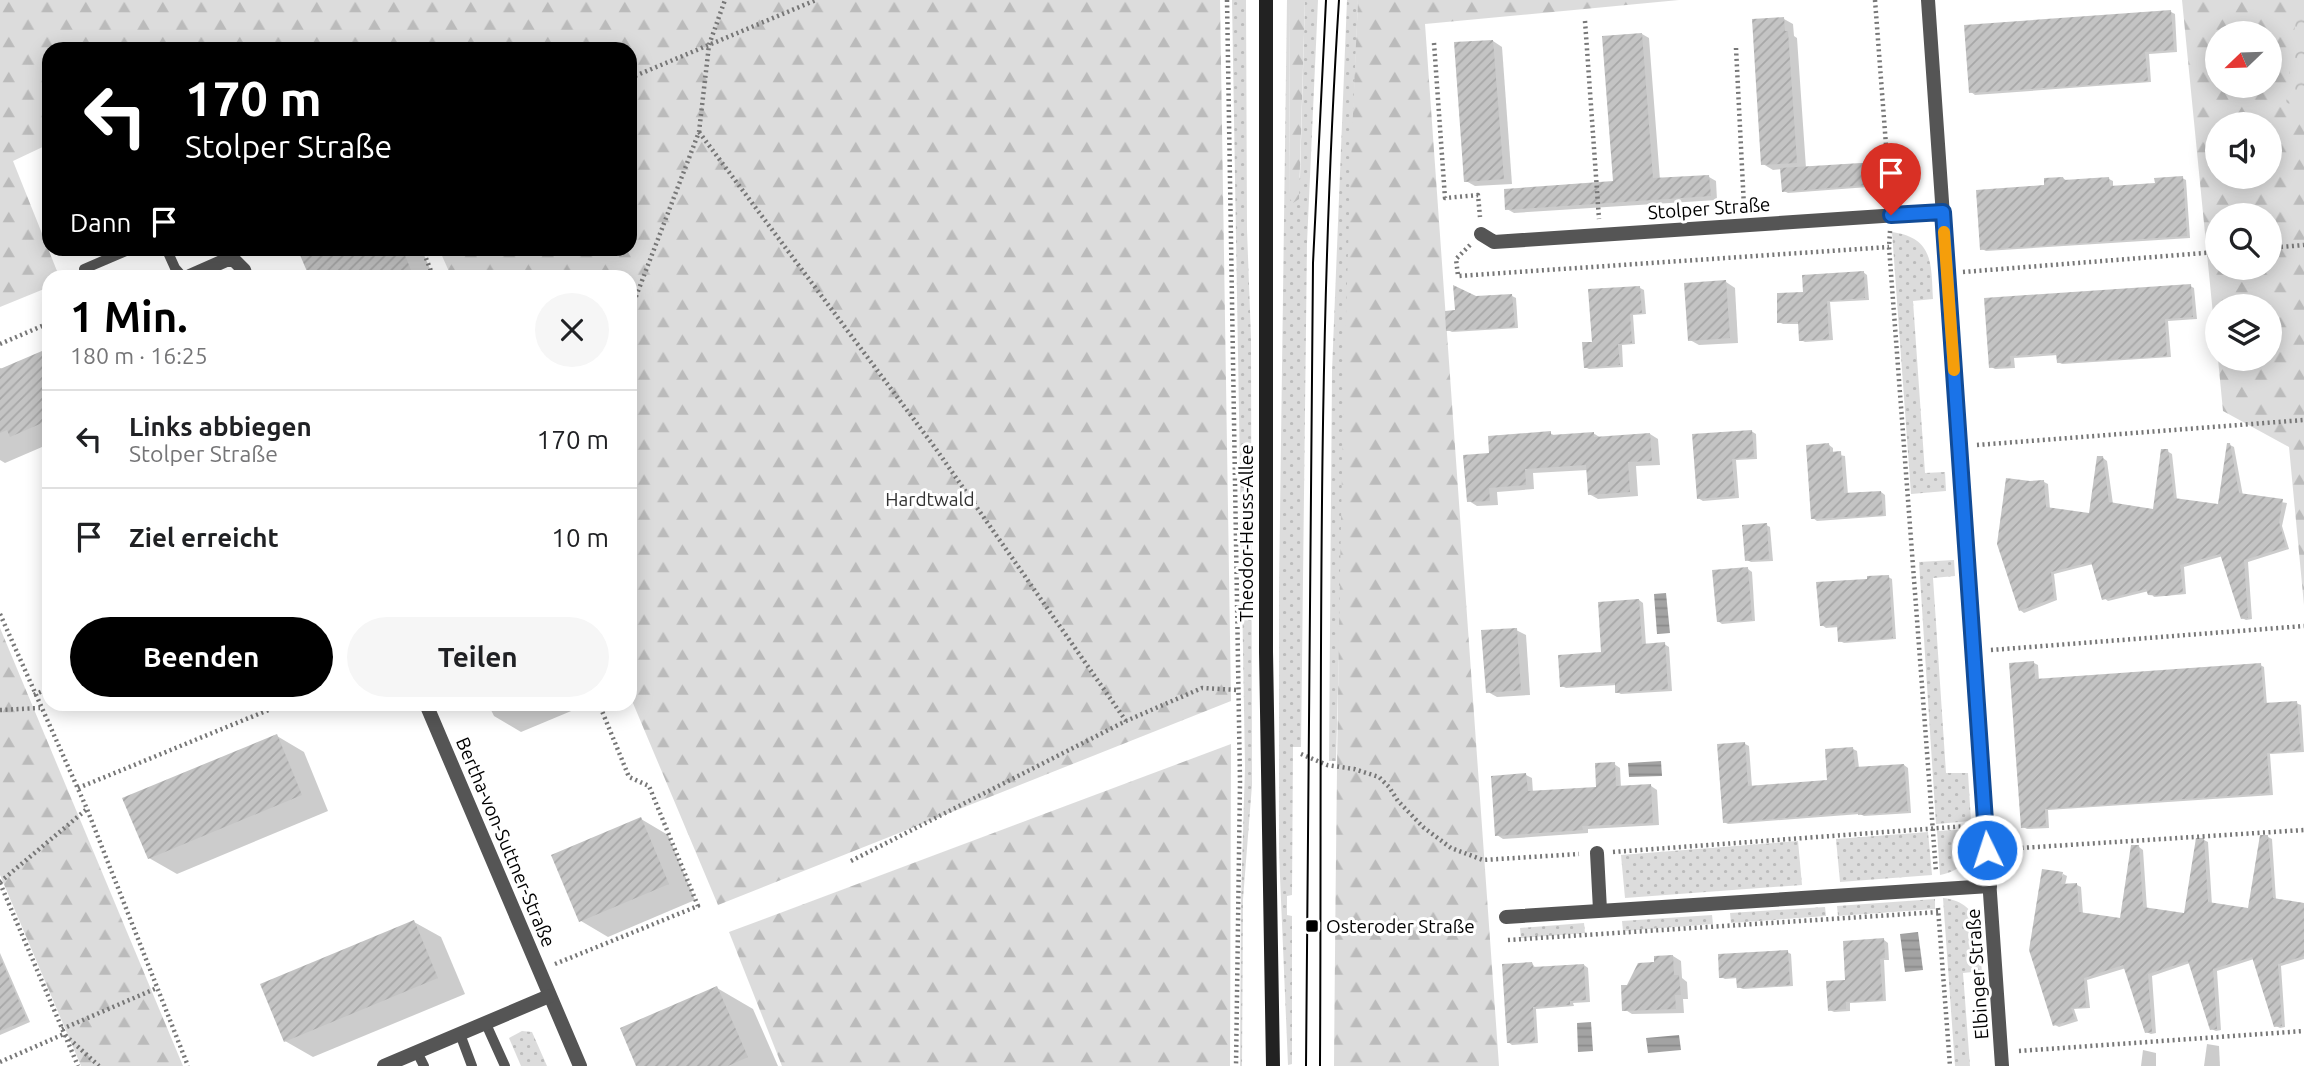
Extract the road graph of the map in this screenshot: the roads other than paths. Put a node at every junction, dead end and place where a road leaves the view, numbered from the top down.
1 (1266, 0) edge
2 (1928, 0) edge
3 (1943, 212) junction
4 (1481, 234) road end
5 (114, 256) edge
6 (83, 269) dead end
7 (204, 270) edge
8 (242, 270) edge
9 (429, 711) edge
10 (1597, 853) road end
11 (1990, 886) junction
12 (1600, 910) junction
13 (1506, 917) dead end
14 (550, 996) junction
15 (486, 1024) junction
16 (460, 1034) junction
17 (417, 1052) junction
18 (2002, 1059) edge
19 (384, 1066) edge
20 (424, 1066) edge
21 (472, 1066) edge
22 (505, 1066) edge
23 (580, 1066) edge
24 (1273, 1066) edge

1 - 24 main road, Theodor-Heuss-Allee
2 - 3 street, Elbinger Straße
3 - 4 street, Stolper Straße
3 - 11 street, Elbinger Straße
5 - 6 lane
7 - 8 street
9 - 14 street, Bertha-von-Suttner-Straße
10 - 12 street
11 - 12 street
11 - 18 street, Elbinger Straße
12 - 13 street
14 - 15 street
14 - 23 street, Bertha-von-Suttner-Straße
15 - 16 street
15 - 22 lane
16 - 17 street
16 - 21 lane
17 - 19 street
17 - 20 lane

